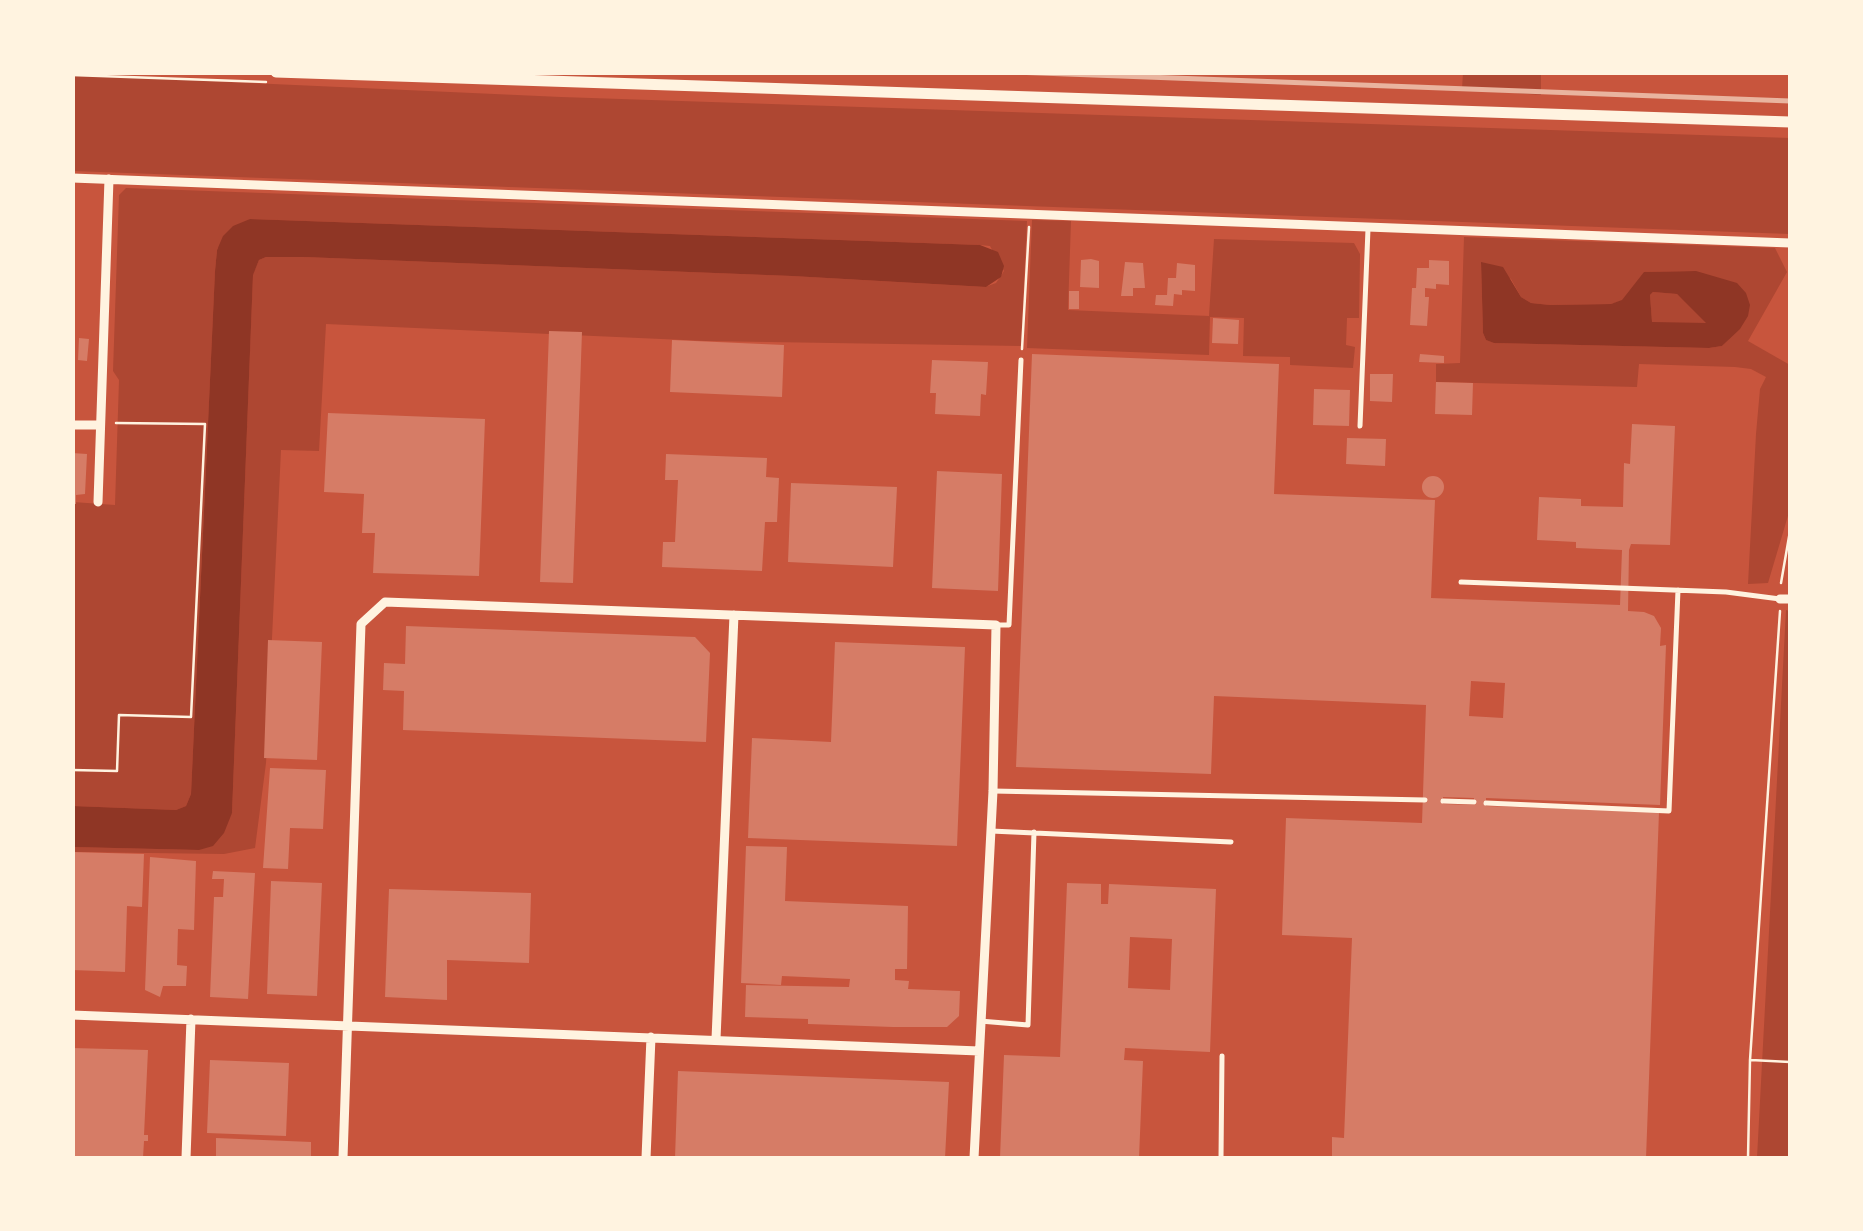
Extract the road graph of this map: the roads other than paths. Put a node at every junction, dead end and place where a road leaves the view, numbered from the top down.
1 (276, 72) edge
2 (1790, 122) edge
3 (72, 178) edge
4 (109, 179) junction
5 (1368, 226) junction
6 (1790, 243) edge
7 (1022, 360) road end
8 (72, 424) edge
9 (100, 424) junction
10 (1360, 426) dead end
11 (98, 502) dead end
12 (1461, 582) dead end
13 (1678, 590) junction
14 (1785, 599) edge
15 (734, 615) junction
16 (996, 625) junction
17 (993, 791) junction
18 (1425, 800) dead end
19 (1443, 801) dead end
20 (1474, 802) dead end
21 (1486, 803) dead end
22 (992, 831) junction
23 (1034, 832) junction
24 (1230, 842) dead end
25 (72, 1015) edge
26 (191, 1019) junction
27 (980, 1022) junction
28 (348, 1026) junction
29 (651, 1036) junction
30 (716, 1039) junction
31 (978, 1051) junction
32 (1222, 1056) dead end
33 (186, 1158) edge
34 (342, 1158) edge
35 (646, 1158) edge
36 (974, 1158) edge
37 (1221, 1158) edge

1 - 2 street
3 - 4 street
4 - 5 street
4 - 9 street
5 - 6 street
5 - 10 lane
7 - 16 lane
8 - 9 street
9 - 11 street
12 - 13 lane
13 - 14 lane
13 - 21 lane
15 - 16 street
15 - 28 street
15 - 30 street
16 - 17 street
17 - 18 lane
17 - 22 street
19 - 20 lane
22 - 23 lane
22 - 27 street
23 - 24 lane
23 - 27 lane
25 - 26 street
26 - 28 street
26 - 33 street
27 - 31 street
28 - 29 street
28 - 34 street
29 - 30 street
29 - 35 street
30 - 31 street
31 - 36 street
32 - 37 lane

